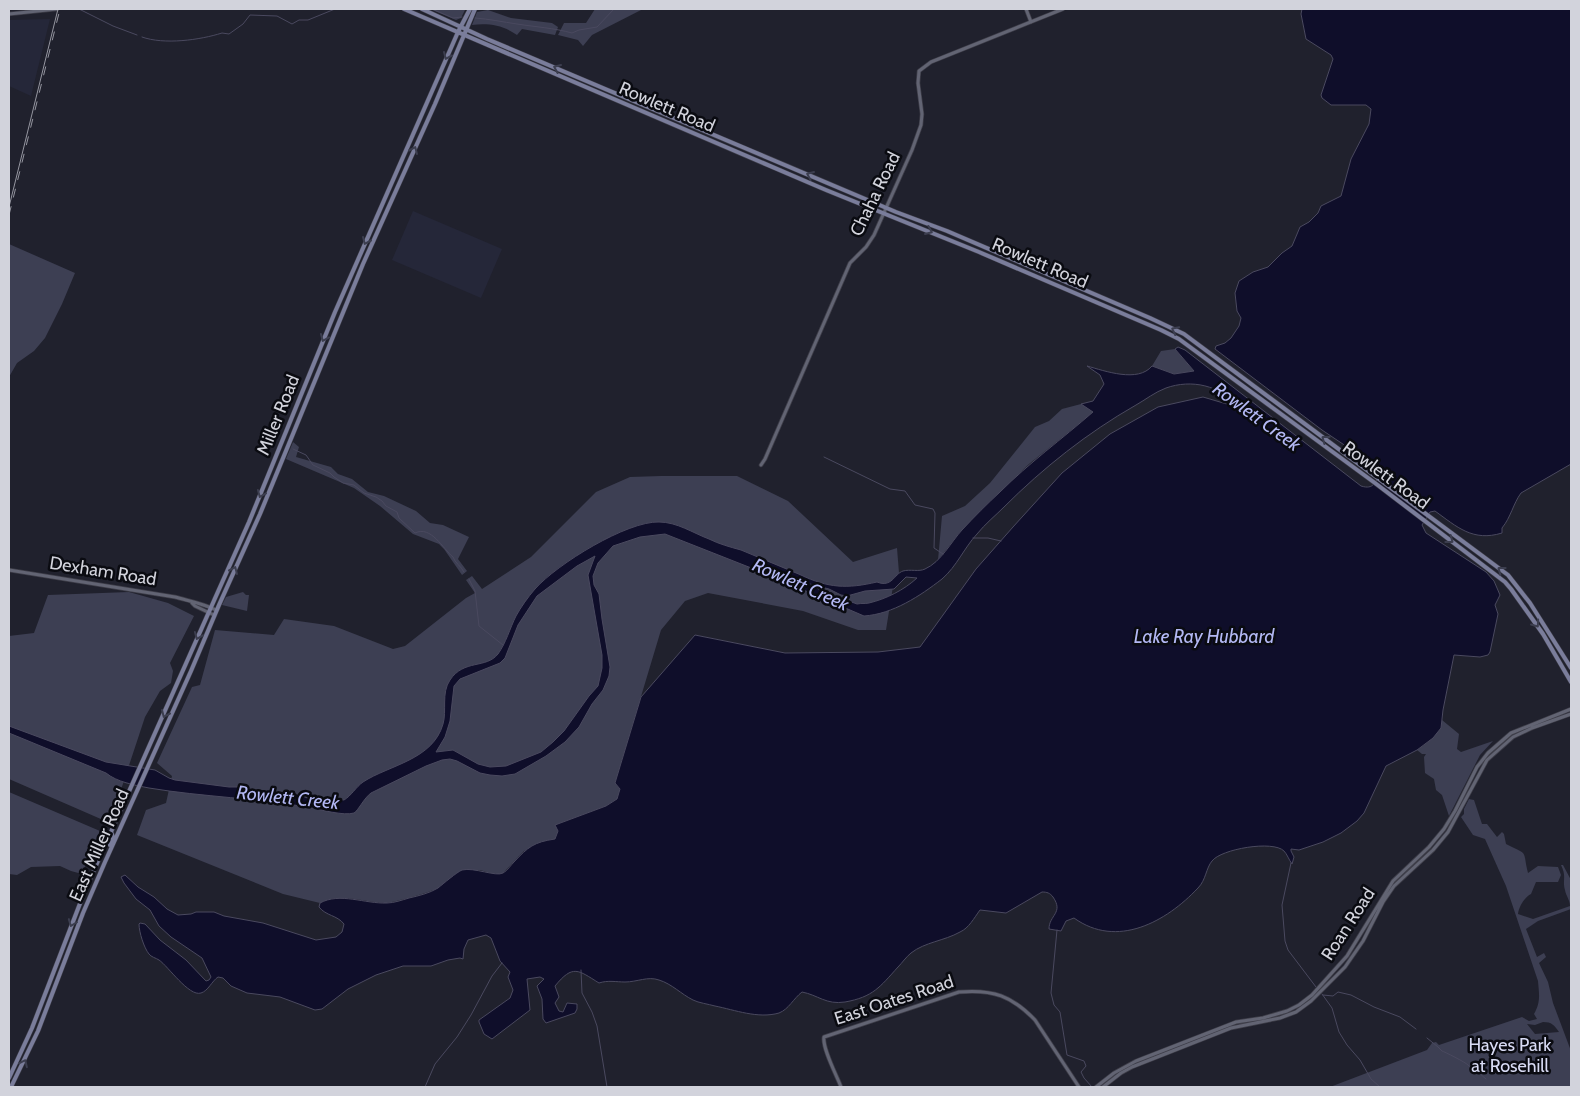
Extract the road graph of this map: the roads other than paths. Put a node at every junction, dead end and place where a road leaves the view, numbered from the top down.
1 (58, 9) edge
2 (404, 9) edge
3 (422, 9) edge
4 (470, 9) edge
5 (475, 9) edge
6 (1026, 9) edge
7 (1063, 9) edge
8 (9, 14) edge
9 (1031, 22) junction
10 (468, 23) junction
11 (461, 26) junction
12 (466, 29) junction
13 (458, 32) junction
14 (474, 33) junction
15 (464, 34) junction
16 (544, 62) junction
17 (541, 68) junction
18 (826, 190) junction
19 (849, 192) junction
20 (887, 208) junction
21 (884, 214) junction
22 (297, 406) junction
23 (303, 408) junction
24 (288, 428) junction
25 (294, 431) junction
26 (761, 465) dead end
27 (9, 570) edge
28 (1513, 580) junction
29 (1508, 585) junction
30 (192, 602) junction
31 (211, 608) junction
32 (216, 610) junction
33 (209, 612) junction
34 (214, 615) junction
35 (1571, 668) edge
36 (1571, 682) edge
37 (1571, 709) edge
38 (1571, 714) edge
39 (1475, 775) junction
40 (111, 832) junction
41 (109, 855) junction
42 (91, 878) junction
43 (97, 881) junction
44 (35, 1020) junction
45 (42, 1022) junction
46 (15, 1066) junction
47 (9, 1072) edge
48 (9, 1078) edge
49 (11, 1087) edge
50 (841, 1087) edge
51 (1080, 1087) edge
52 (1096, 1087) edge
53 (1103, 1087) edge

1 - 8 street
2 - 13 main road, Rowlett Road
3 - 11 main road, Rowlett Road
4 - 11 main road, Miller Road
5 - 10 main road, Miller Road
6 - 9 street
7 - 9 street, Chaha Road
9 - 20 street, Chaha Road
10 - 12 main road, Miller Road
10 - 14 main road
11 - 12 main road, Rowlett Road
11 - 13 main road, Miller Road
12 - 14 main road, Rowlett Road
12 - 15 main road, Miller Road
13 - 15 main road, Rowlett Road
13 -> 22 main road, Miller Road
14 - 16 main road, Rowlett Road
15 - 17 main road, Rowlett Road
23 -> 15 main road, Miller Road
16 - 17 main road
19 -> 16 main road, Rowlett Road
17 - 18 main road, Rowlett Road
18 - 19 main road
18 - 21 main road, Rowlett Road
19 - 20 main road, Rowlett Road
20 - 21 street, Chaha Road
28 -> 20 main road, Rowlett Road
21 - 26 street, Chaha Road
21 -> 29 main road, Rowlett Road
22 - 23 main road
22 - 24 main road, Miller Road
23 - 25 main road, Miller Road
24 - 25 main road
24 -> 31 main road, Miller Road
32 -> 25 main road, Miller Road
27 - 30 street, Dexham Road
28 - 29 main road
28 - 35 main road, Rowlett Road
29 -> 36 main road, Rowlett Road
30 - 31 street, Dexham Road
30 - 33 street, Dexham Road
31 - 32 street, Dexham Road
31 - 33 main road, Miller Road
32 - 34 main road, Miller Road
33 - 34 street, Dexham Road
33 -> 40 main road, Miller Road
34 - 41 main road, East Miller Road
37 - 39 street, Roan Road
38 - 39 street, Roan Road
39 - 52 street, Roan Road
39 - 53 street, Roan Road
40 - 41 main road
40 - 42 main road, East Miller Road
41 - 43 main road, East Miller Road
42 - 43 main road
42 -> 44 main road, East Miller Road
43 - 45 main road, East Miller Road
44 - 45 main road
44 - 46 main road, East Miller Road
49 -> 45 main road, East Miller Road
46 - 47 main road
46 - 48 main road, East Miller Road
50 - 51 street, East Oates Road

